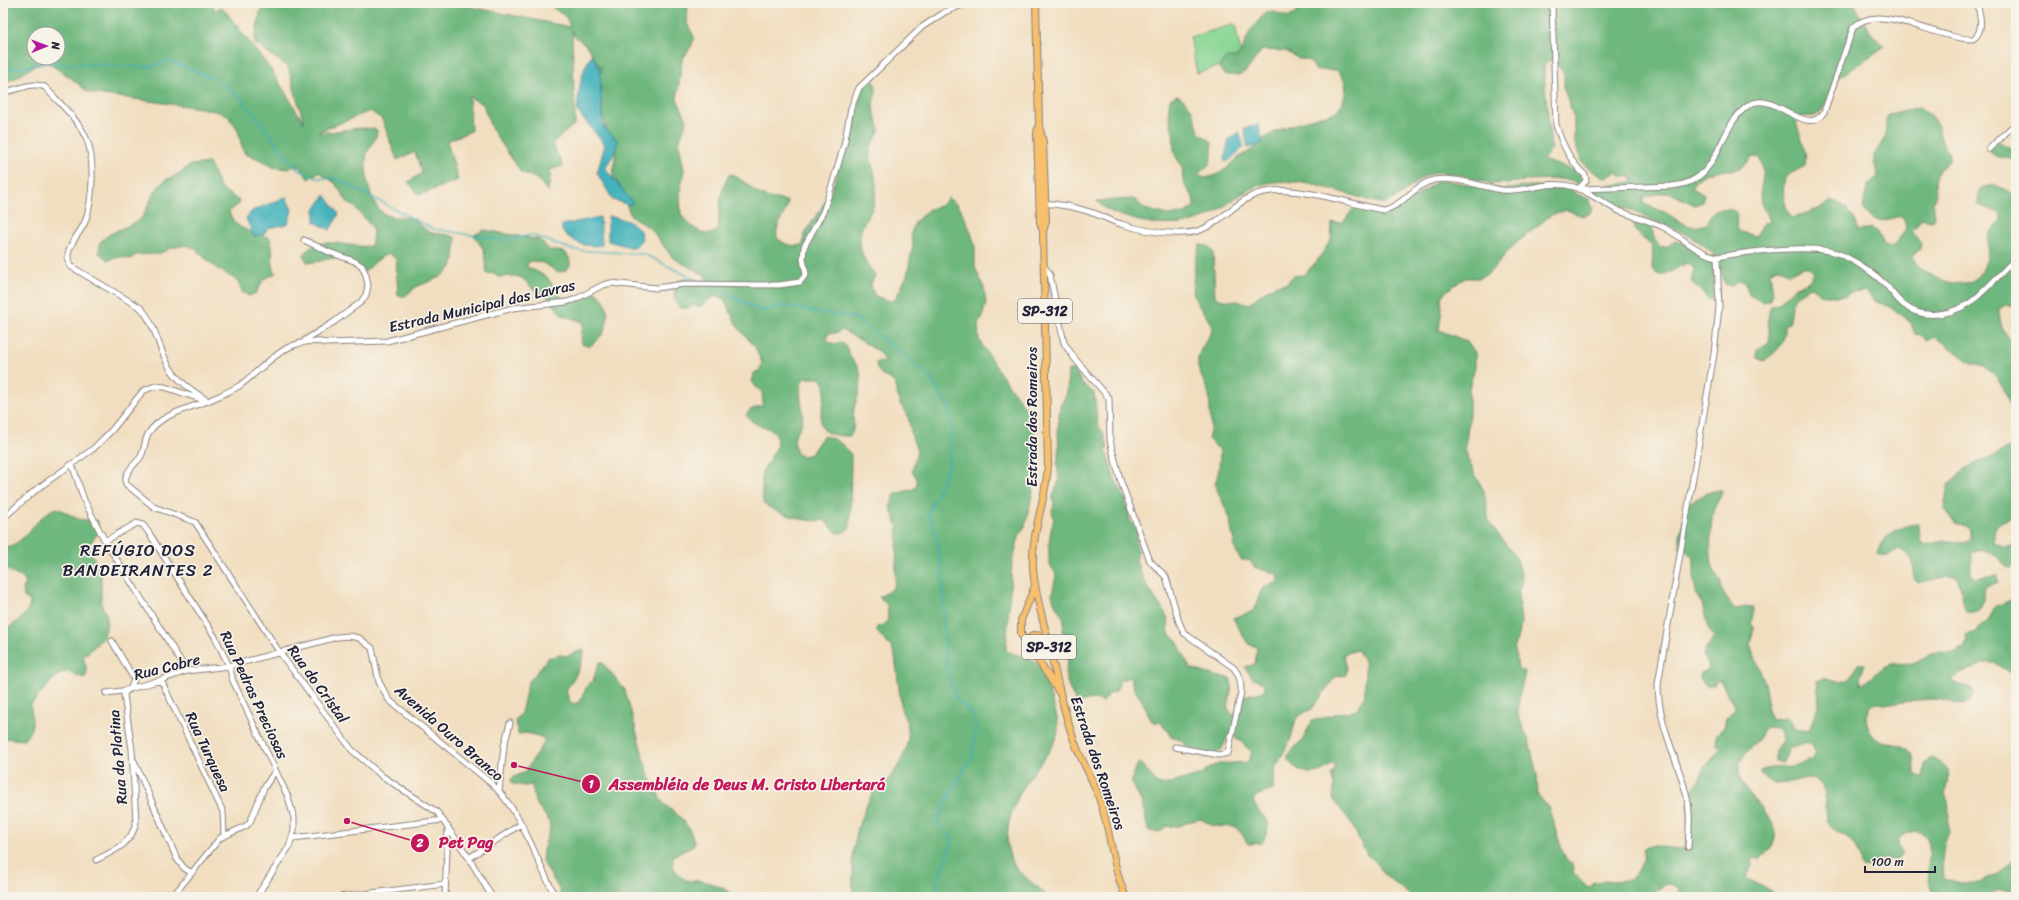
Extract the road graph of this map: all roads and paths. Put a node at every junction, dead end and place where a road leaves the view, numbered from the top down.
1 (967, 3) edge
2 (1036, 3) edge
3 (1552, 3) edge
4 (1977, 3) edge
5 (1864, 14) dead end
6 (1902, 15) dead end
7 (3, 92) edge
8 (2016, 124) edge
9 (1989, 149) dead end
10 (1578, 189) junction
11 (1043, 203) junction
12 (304, 240) dead end
13 (1718, 257) junction
14 (2016, 258) edge
15 (1044, 266) junction
16 (303, 341) junction
17 (208, 401) junction
18 (72, 464) junction
19 (128, 486) joint
20 (3, 518) edge
21 (105, 541) junction
22 (1035, 586) junction
23 (1047, 636) junction
24 (112, 641) dead end
25 (1029, 648) junction
26 (280, 653) junction
27 (229, 666) junction
28 (187, 671) junction
29 (161, 680) junction
30 (131, 688) junction
31 (106, 693) dead end
32 (1061, 695) junction
33 (510, 723) dead end
34 (1175, 747) dead end
35 (133, 759) junction
36 (275, 771) junction
37 (499, 792) junction
38 (443, 820) junction
39 (521, 824) junction
40 (448, 827) junction
41 (224, 835) junction
42 (293, 838) junction
43 (1688, 848) dead end
44 (469, 858) junction
45 (96, 860) dead end
46 (192, 873) junction
47 (445, 884) junction
48 (172, 897) edge
49 (256, 897) edge
50 (339, 897) edge
51 (445, 897) edge
52 (492, 897) edge
53 (556, 897) edge
54 (1126, 897) edge

1 - 16 street, Estrada Municipal das Lavras
2 - 11 main road, Estrada dos Romeiros / SP-312
3 - 10 street
4 - 6 street
5 - 10 street
7 - 17 street
8 - 9 street
10 - 11 street
10 - 13 street
11 - 15 main road, Estrada dos Romeiros / SP-312
12 - 16 street
13 - 14 street
13 - 43 street
15 - 22 main road, Estrada dos Romeiros / SP-312
15 - 34 street
16 - 17 street, Estrada Municipal das Lavras
17 - 18 street
17 - 19 street, Estrada Municipal das Lavras
18 - 20 street
18 - 21 street
19 - 26 street, Rua do Cristal
21 - 27 street, Rua Pedras Preciosas
21 - 28 street
22 - 23 main road, Estrada dos Romeiros / SP-312
22 - 25 main road
23 - 25 main road
23 - 32 main road, Estrada dos Romeiros / SP-312
24 - 30 street, Rua da Platina
25 - 32 main road
26 - 27 street, Rua Cobre
26 - 37 street, Avenida Ouro Branco
26 - 38 street, Rua do Cristal
27 - 28 street, Rua Cobre
27 - 36 street, Rua Pedras Preciosas
28 - 29 street, Rua Cobre
29 - 30 street, Rua Cobre
29 - 41 street, Rua Turquesa
30 - 31 street, Rua Cobre
30 - 35 street, Rua da Platina
32 - 54 main road, Estrada dos Romeiros / SP-312
33 - 37 street
35 - 45 street, Rua da Platina
35 - 46 street
36 - 41 street, Rua Pedras Preciosas
36 - 42 street
37 - 39 street, Avenida Ouro Branco
38 - 40 street, Rua do Cristal
38 - 42 street
39 - 44 street
39 - 53 street, Avenida Ouro Branco
40 - 44 street, Rua do Cristal
40 - 47 street
41 - 46 street, Rua Pedras Preciosas
42 - 49 street
44 - 52 street, Rua do Cristal
46 - 48 street, Rua Pedras Preciosas
47 - 50 street
47 - 51 street

